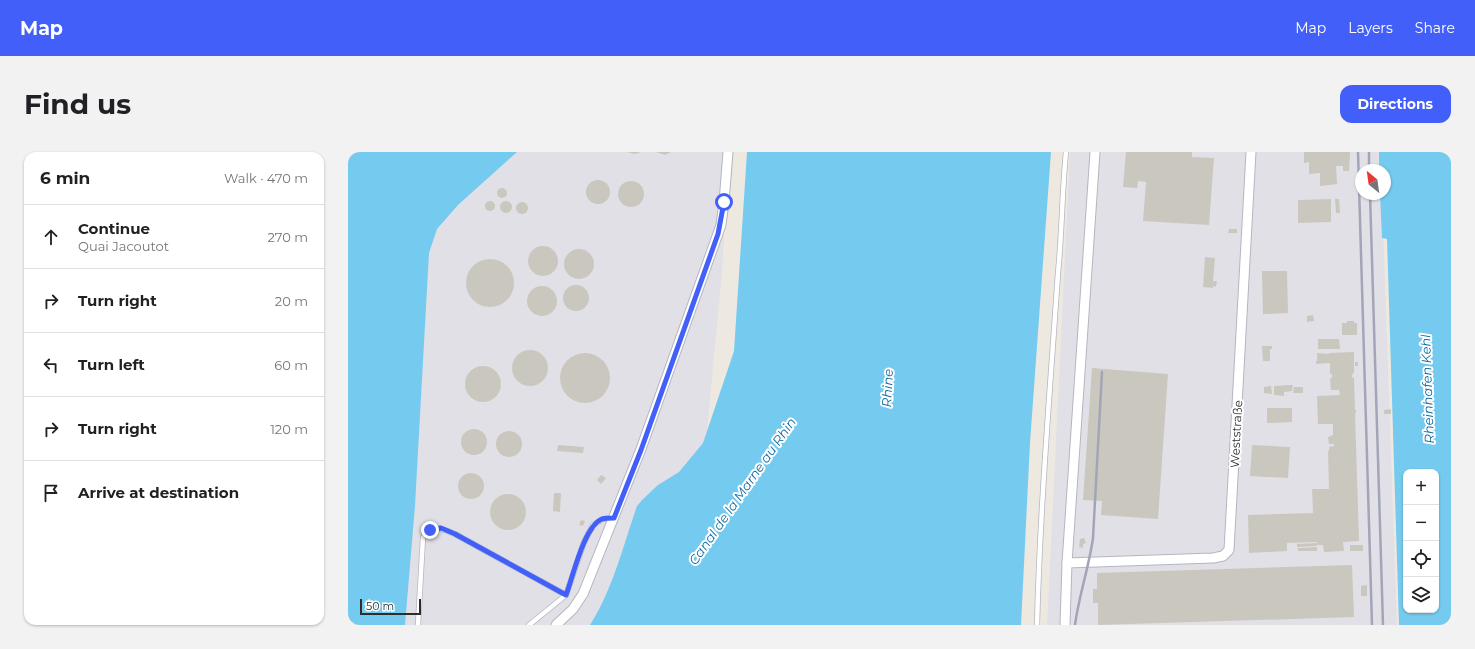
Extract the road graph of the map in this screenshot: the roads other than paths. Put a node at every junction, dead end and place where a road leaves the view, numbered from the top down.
1 (728, 152) edge
2 (1066, 152) edge
3 (1095, 152) edge
4 (1251, 152) edge
5 (614, 518) junction
6 (1067, 563) junction
7 (566, 595) junction
8 (418, 625) edge
9 (529, 625) edge
10 (556, 625) edge
11 (1037, 625) edge
12 (1065, 625) edge

1 - 5 street
2 - 11 lane
3 - 6 street
4 - 6 street, Weststraße
5 - 7 lane
5 - 10 street
6 - 12 street
7 - 8 lane
7 - 9 lane

